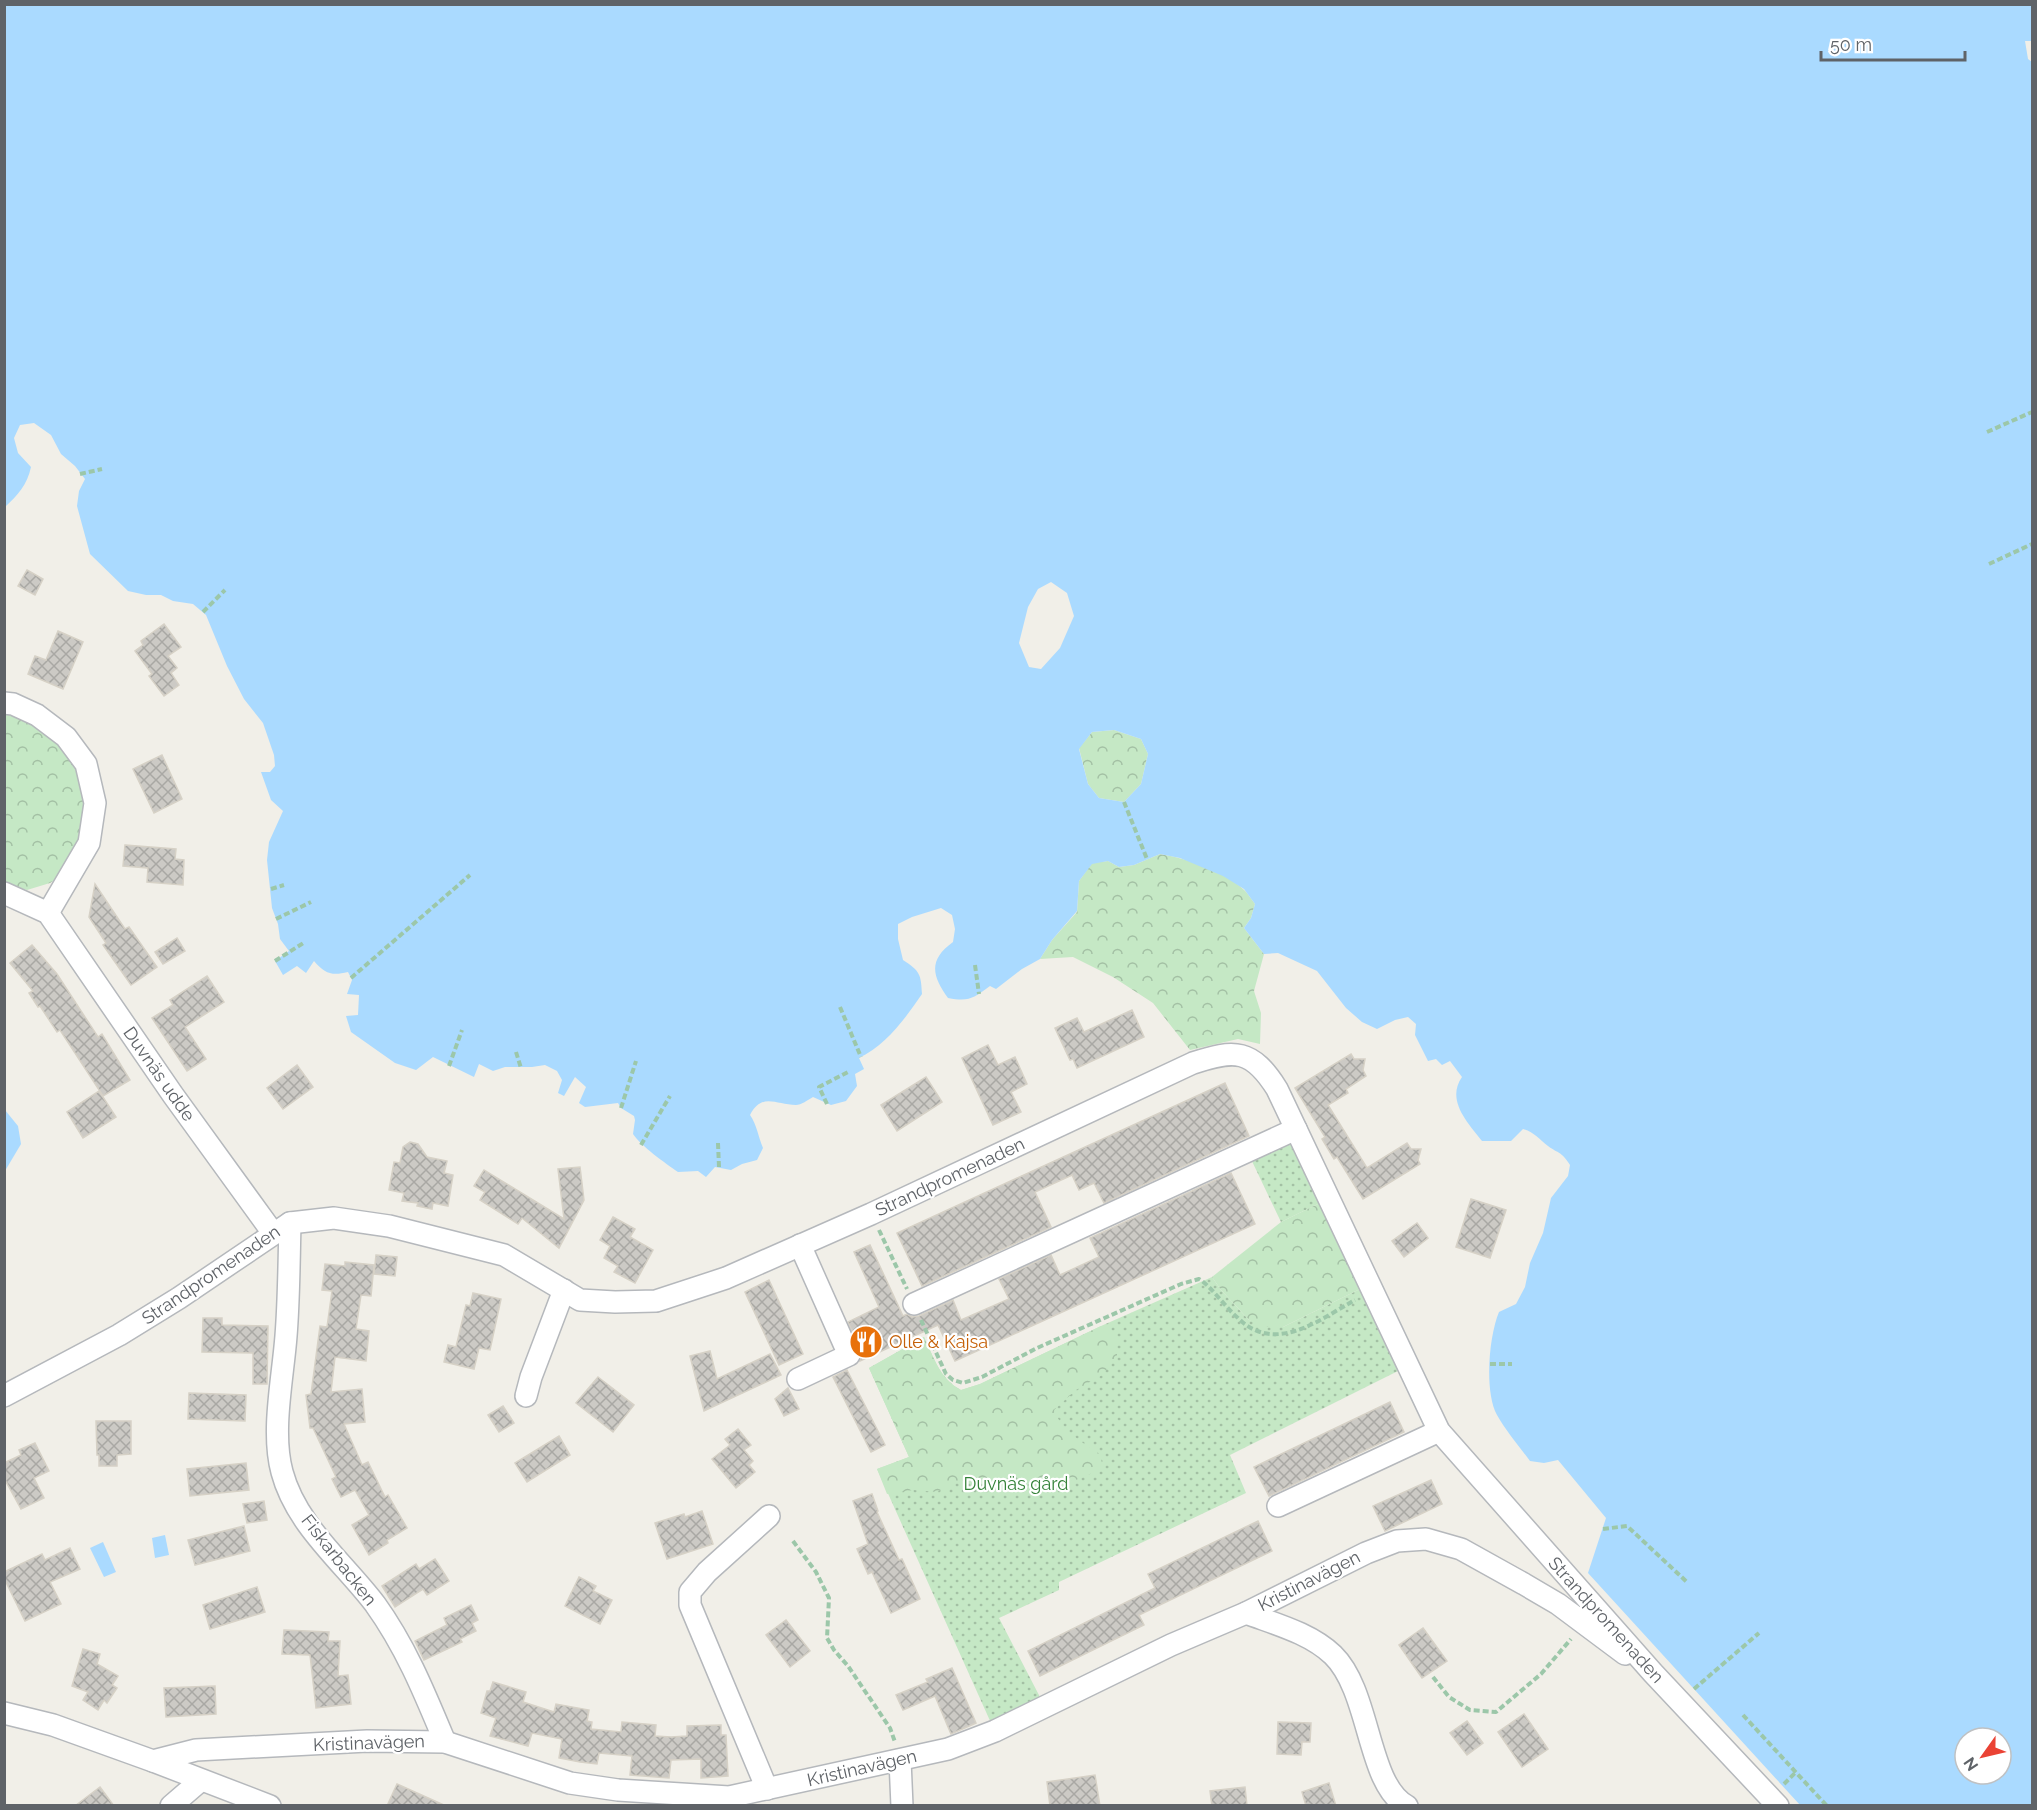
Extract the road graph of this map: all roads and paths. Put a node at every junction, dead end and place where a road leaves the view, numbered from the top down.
1 (2032, 412) edge
2 (1987, 432) dead end
3 (102, 469) dead end
4 (80, 474) dead end
5 (2032, 544) edge
6 (1989, 564) dead end
7 (225, 590) dead end
8 (203, 612) dead end
9 (4, 703) edge
10 (1124, 802) dead end
11 (1146, 859) dead end
12 (470, 875) dead end
13 (284, 885) dead end
14 (271, 889) dead end
15 (4, 893) edge
16 (311, 902) dead end
17 (48, 913) junction
18 (276, 919) dead end
19 (305, 942) dead end
20 (275, 962) dead end
21 (975, 965) dead end
22 (351, 978) dead end
23 (979, 994) dead end
24 (840, 1007) dead end
25 (462, 1030) dead end
26 (516, 1052) dead end
27 (861, 1057) dead end
28 (636, 1061) dead end
29 (449, 1066) dead end
30 (521, 1068) dead end
31 (848, 1072) dead end
32 (670, 1096) dead end
33 (827, 1104) dead end
34 (621, 1108) dead end
35 (1296, 1129) junction
36 (718, 1143) dead end
37 (641, 1145) dead end
38 (720, 1167) dead end
39 (871, 1214) junction
40 (281, 1228) junction
41 (800, 1245) junction
42 (564, 1290) junction
43 (1371, 1291) junction
44 (914, 1304) junction
45 (1490, 1364) dead end
46 (1512, 1364) dead end
47 (798, 1379) dead end
48 (4, 1396) edge
49 (526, 1396) dead end
50 (1439, 1431) junction
51 (1278, 1506) dead end
52 (769, 1516) dead end
53 (1603, 1529) dead end
54 (793, 1541) dead end
55 (1688, 1583) dead end
56 (1246, 1613) junction
57 (1583, 1624) junction
58 (1759, 1634) dead end
59 (1653, 1673) junction
60 (1433, 1677) dead end
61 (1694, 1689) dead end
62 (4, 1713) edge
63 (1743, 1715) dead end
64 (445, 1742) junction
65 (900, 1760) junction
66 (153, 1761) junction
67 (1796, 1772) junction
68 (200, 1780) junction
69 (767, 1790) junction
70 (1780, 1796) edge
71 (171, 1806) edge
72 (270, 1806) edge
73 (902, 1806) edge
74 (1407, 1806) edge
75 (1827, 1806) edge

1 - 2 path
3 - 4 path
5 - 6 path
7 - 8 path
9 - 17 street
10 - 11 path
12 - 22 path
13 - 14 path
15 - 17 street
16 - 18 path
17 - 40 street, Duvnäs udde
19 - 20 path
21 - 23 path
24 - 27 path
25 - 29 path
26 - 30 path
28 - 34 path
31 - 33 path
32 - 37 path
35 - 39 street, Strandpromenaden
35 - 43 street, Strandpromenaden
35 - 44 street
36 - 38 path
39 - 41 street, Strandpromenaden
39 - 44 path
40 - 42 street, Strandpromenaden
40 - 48 street, Strandpromenaden
40 - 64 street, Fiskarbacken
41 - 42 street, Strandpromenaden
41 - 47 street
42 - 49 street
43 - 44 path
43 - 50 street, Strandpromenaden
45 - 46 path
50 - 51 street
50 - 59 street, Strandpromenaden
52 - 69 street
53 - 55 path
54 - 65 path
56 - 57 street, Kristinavägen
56 - 65 street, Kristinavägen
56 - 74 street
57 - 59 street, Kristinavägen
57 - 60 path
58 - 61 path
59 - 70 street, Strandpromenaden
62 - 66 street
63 - 67 path
64 - 66 street, Kristinavägen
64 - 69 street, Kristinavägen
65 - 69 street, Kristinavägen
65 - 73 street
66 - 68 street
67 - 70 path
67 - 75 path
68 - 71 street
68 - 72 street

